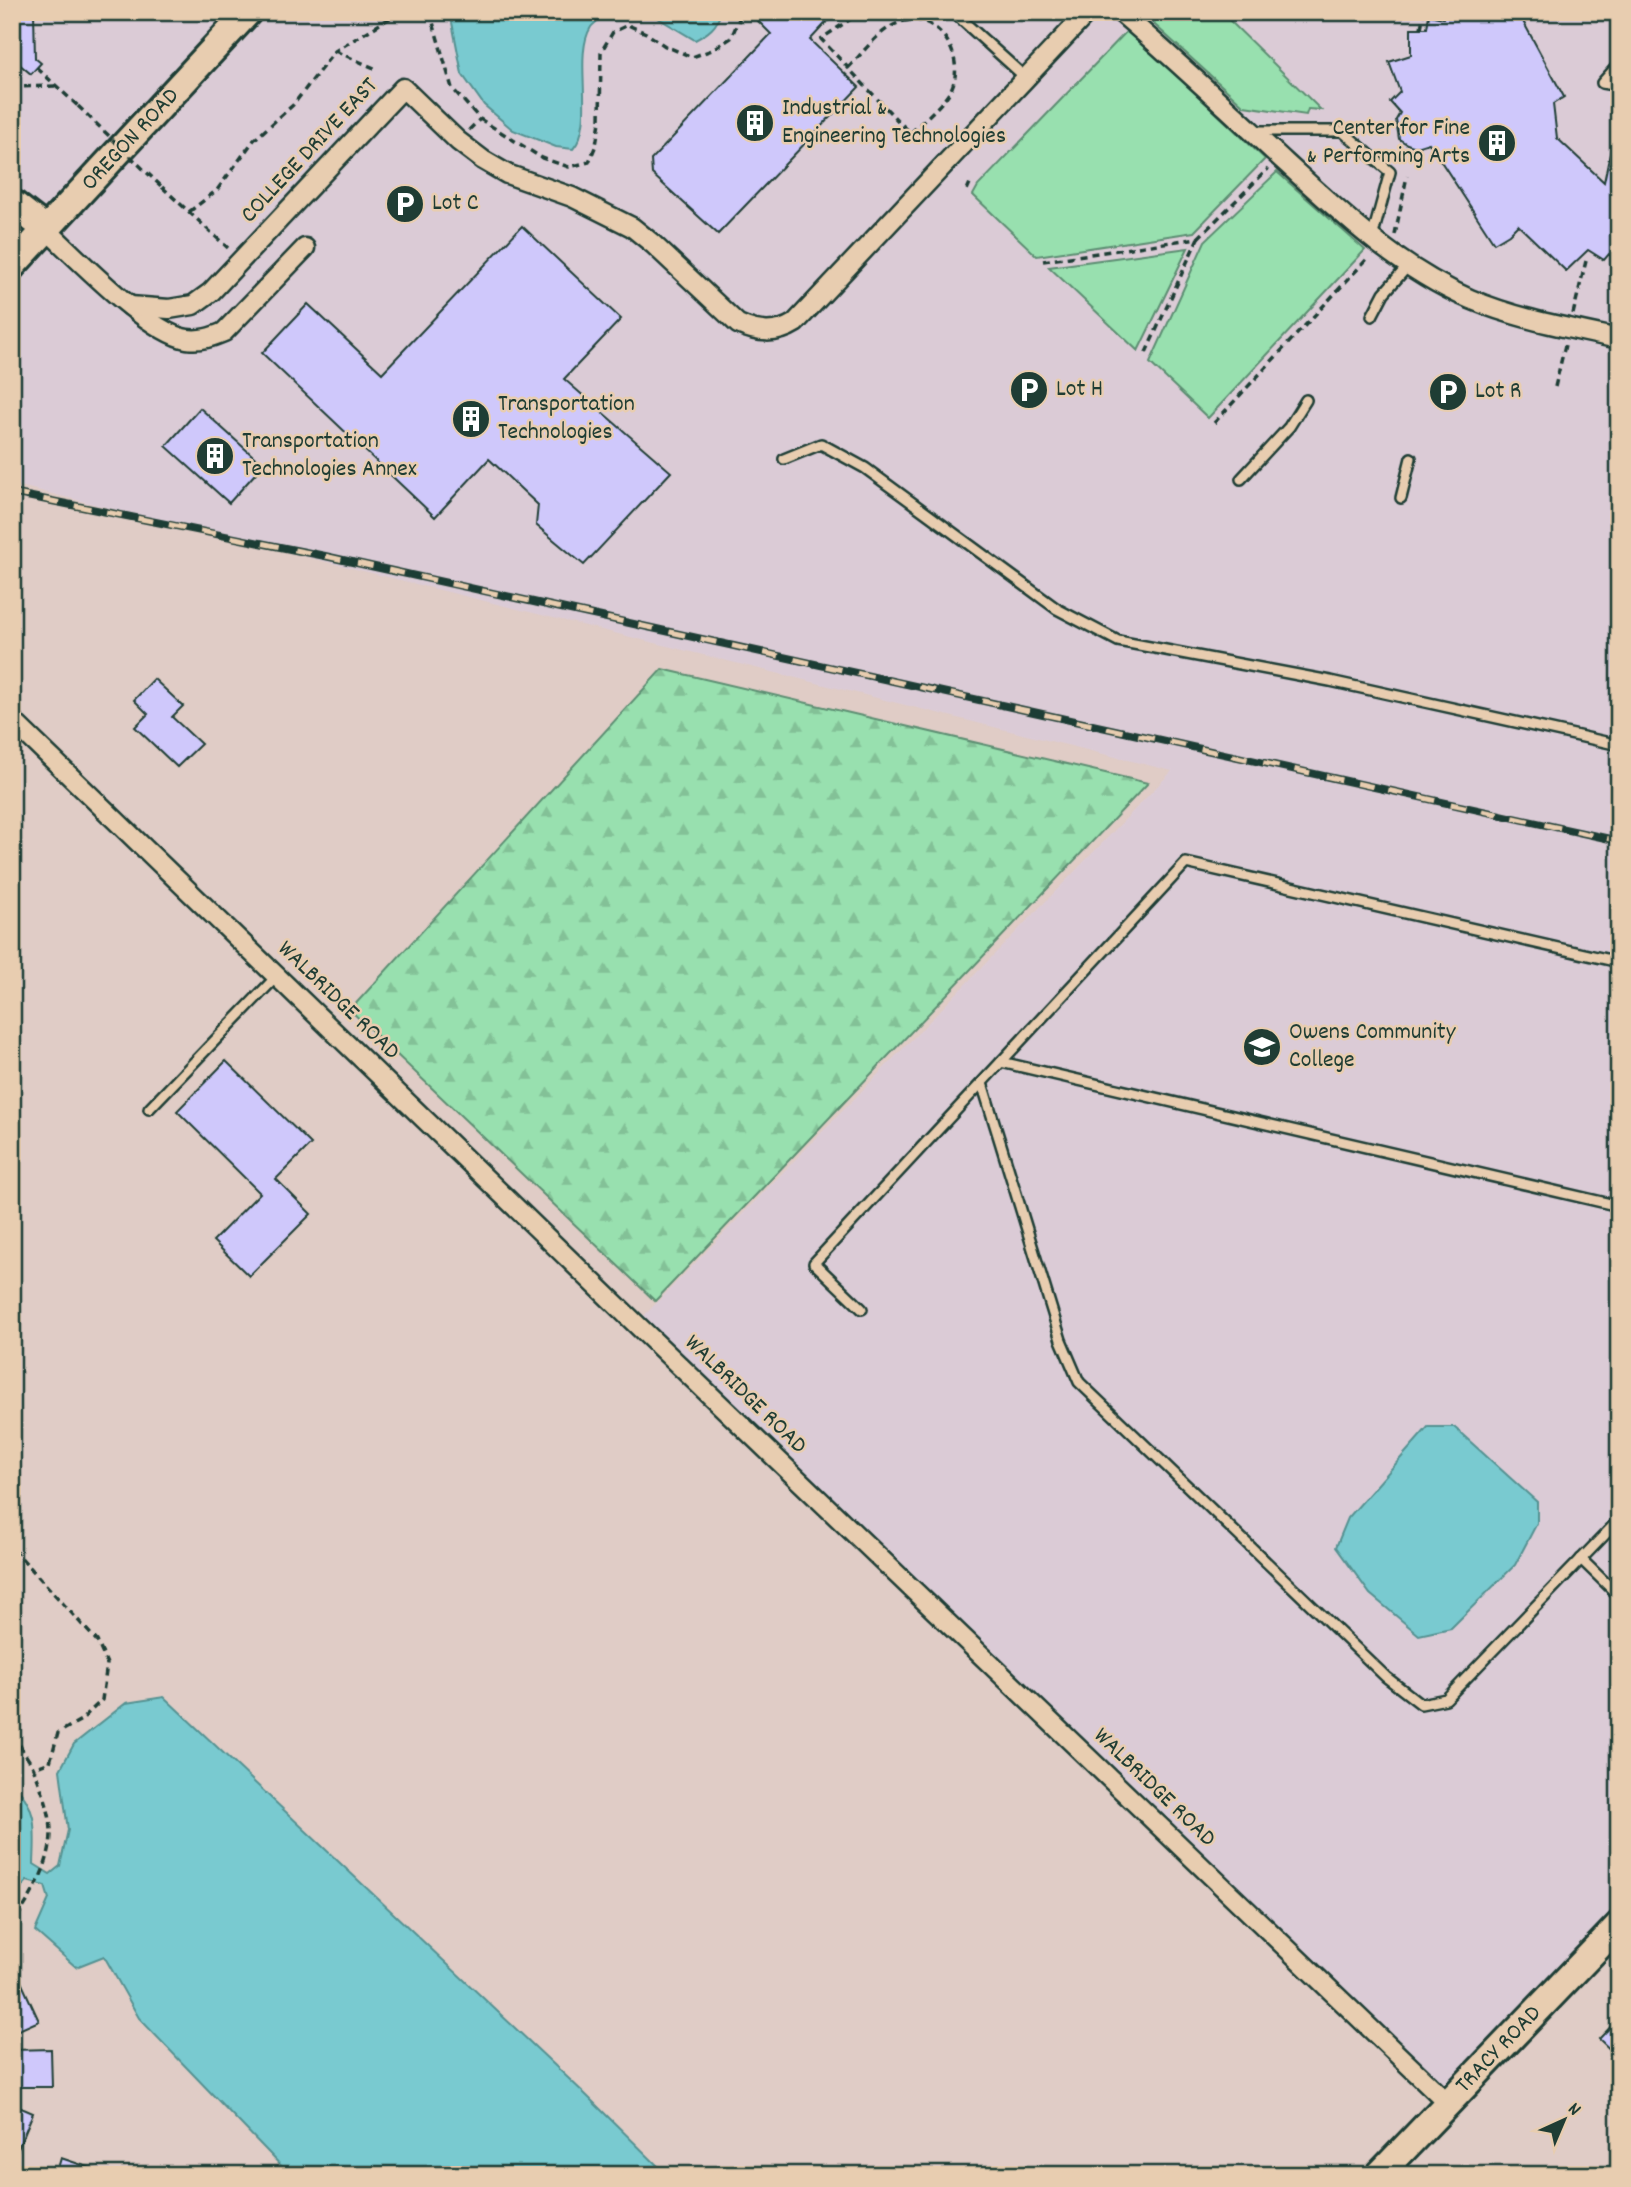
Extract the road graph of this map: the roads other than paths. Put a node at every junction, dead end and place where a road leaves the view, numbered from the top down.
1 (248, 12) edge
2 (953, 12) edge
3 (1088, 12) edge
4 (1121, 12) edge
5 (1619, 64) edge
6 (1026, 78) junction
7 (1619, 86) edge
8 (1252, 131) junction
9 (12, 203) edge
10 (47, 230) junction
11 (1376, 243) junction
12 (305, 248) dead end
13 (12, 266) edge
14 (1408, 266) junction
15 (130, 306) junction
16 (1372, 316) dead end
17 (1619, 339) edge
18 (1306, 400) dead end
19 (1410, 458) dead end
20 (784, 459) dead end
21 (1241, 479) dead end
22 (1401, 498) dead end
23 (12, 720) edge
24 (1619, 745) edge
25 (1619, 962) edge
26 (276, 976) junction
27 (1001, 1062) junction
28 (982, 1083) junction
29 (149, 1109) dead end
30 (1619, 1206) edge
31 (862, 1309) dead end
32 (1619, 1520) edge
33 (1581, 1559) junction
34 (1619, 1597) edge
35 (1619, 1925) edge
36 (1448, 2103) junction
37 (1379, 2175) edge

1 - 10 street, OREGON ROAD
2 - 6 lane
3 - 6 street, COLLEGE DRIVE EAST
4 - 8 street
5 - 7 lane
6 - 15 street, COLLEGE DRIVE EAST
8 - 11 street
8 - 11 lane
9 - 10 street
10 - 13 street, OREGON ROAD
10 - 15 street
11 - 14 street
12 - 15 street
14 - 16 lane
14 - 17 street
18 - 21 lane
19 - 22 lane
20 - 24 lane
23 - 26 street, WALBRIDGE ROAD
25 - 27 lane
26 - 29 lane
26 - 36 street, WALBRIDGE ROAD
27 - 28 lane
27 - 30 lane
28 - 31 lane
28 - 33 lane
32 - 33 lane
33 - 34 lane
35 - 36 street, TRACY ROAD
36 - 37 street, TRACY ROAD

